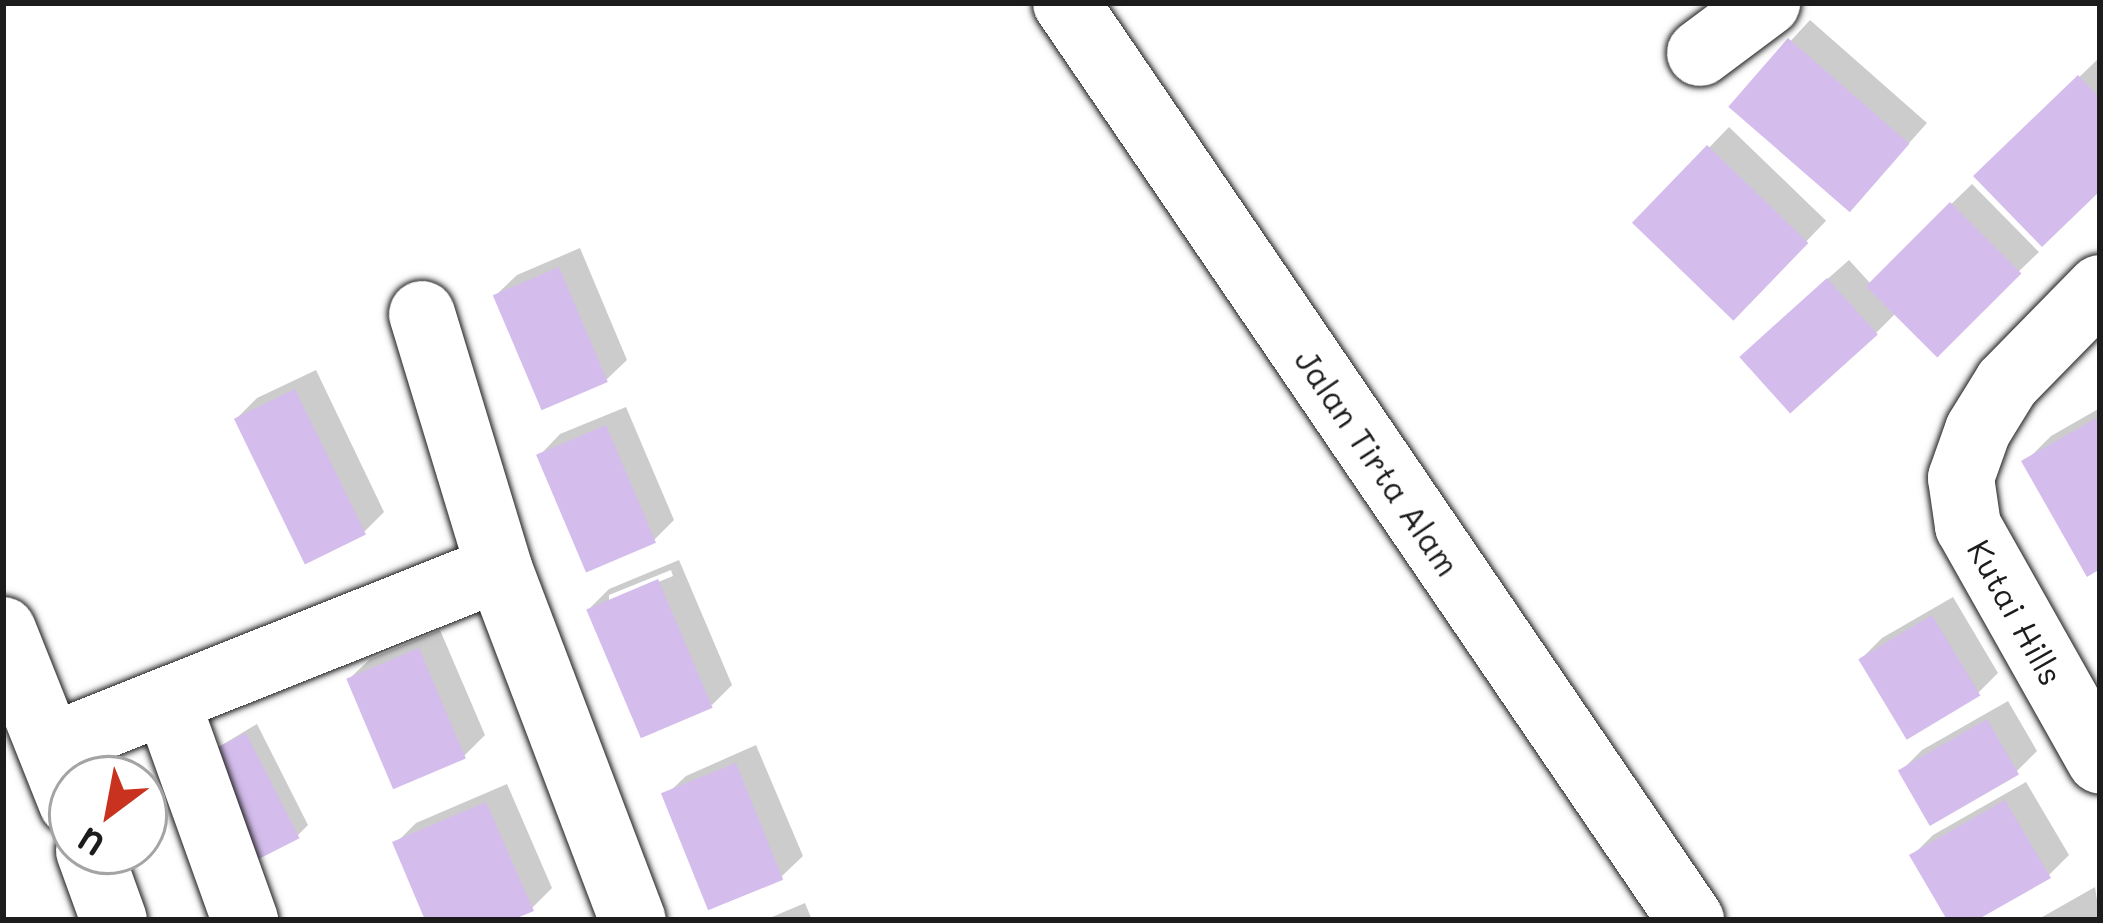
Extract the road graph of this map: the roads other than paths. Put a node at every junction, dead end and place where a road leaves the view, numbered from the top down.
1 (1066, 3) edge
2 (1767, 3) edge
3 (1700, 53) dead end
4 (2100, 288) edge
5 (422, 314) dead end
6 (499, 568) junction
7 (3, 630) edge
8 (167, 702) junction
9 (54, 755) edge
10 (91, 755) edge
11 (2100, 760) edge
12 (98, 875) edge
13 (114, 920) edge
14 (245, 920) edge
15 (633, 920) edge
16 (1691, 920) edge

1 - 16 street, Jalan Tirta Alam
2 - 3 street
4 - 11 street, Kutai Hills
5 - 6 street
6 - 8 street
6 - 15 street
7 - 9 street
8 - 10 street
8 - 14 street
12 - 13 street

